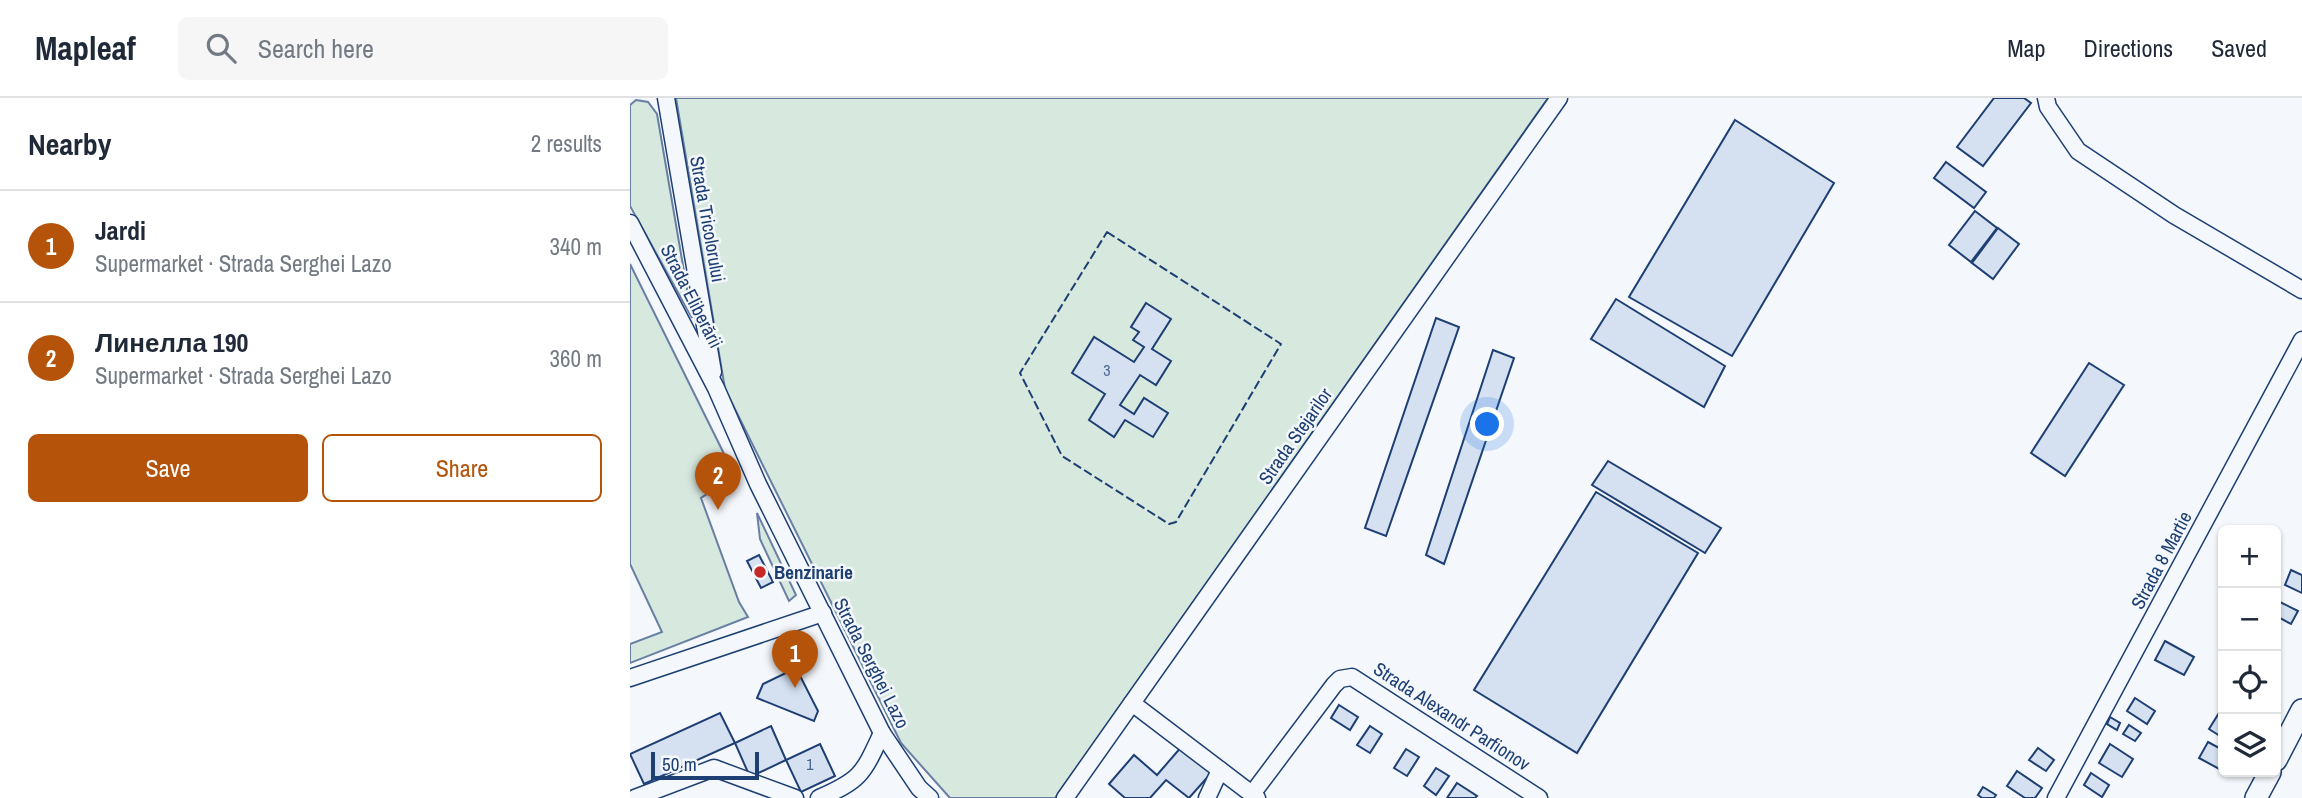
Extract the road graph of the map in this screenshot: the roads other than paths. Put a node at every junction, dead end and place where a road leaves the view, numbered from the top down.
1 (666, 98) edge
2 (1559, 98) edge
3 (2046, 98) edge
4 (631, 228) edge
5 (2302, 290) edge
6 (2302, 340) edge
7 (716, 388) junction
8 (823, 614) junction
9 (630, 678) edge
10 (1132, 703) junction
11 (2302, 710) edge
12 (882, 733) junction
13 (2281, 750) edge
14 (1220, 770) junction
15 (2267, 777) edge
16 (1255, 796) edge
17 (635, 798) edge
18 (795, 798) edge
19 (819, 798) edge
20 (930, 798) edge
21 (1065, 798) edge
22 (1207, 798) edge
23 (1539, 798) edge
24 (2056, 798) edge
25 (2256, 798) edge

1 - 7 street, Strada Tricolorului
2 - 10 street, Strada Stejarilor
3 - 5 street
4 - 7 street, Strada Eliberării
6 - 24 street, Strada 8 Martie
7 - 8 street, Strada Serghei Lazo
8 - 9 street
8 - 12 street, Strada Serghei Lazo
10 - 14 street
10 - 21 street, Strada Stejarilor
11 - 13 main road
12 - 19 street
12 - 20 street, Strada Serghei Lazo
14 - 16 street
14 - 22 street
15 - 25 main road
16 - 23 street, Strada Alexandr Parfionov
17 - 18 street

